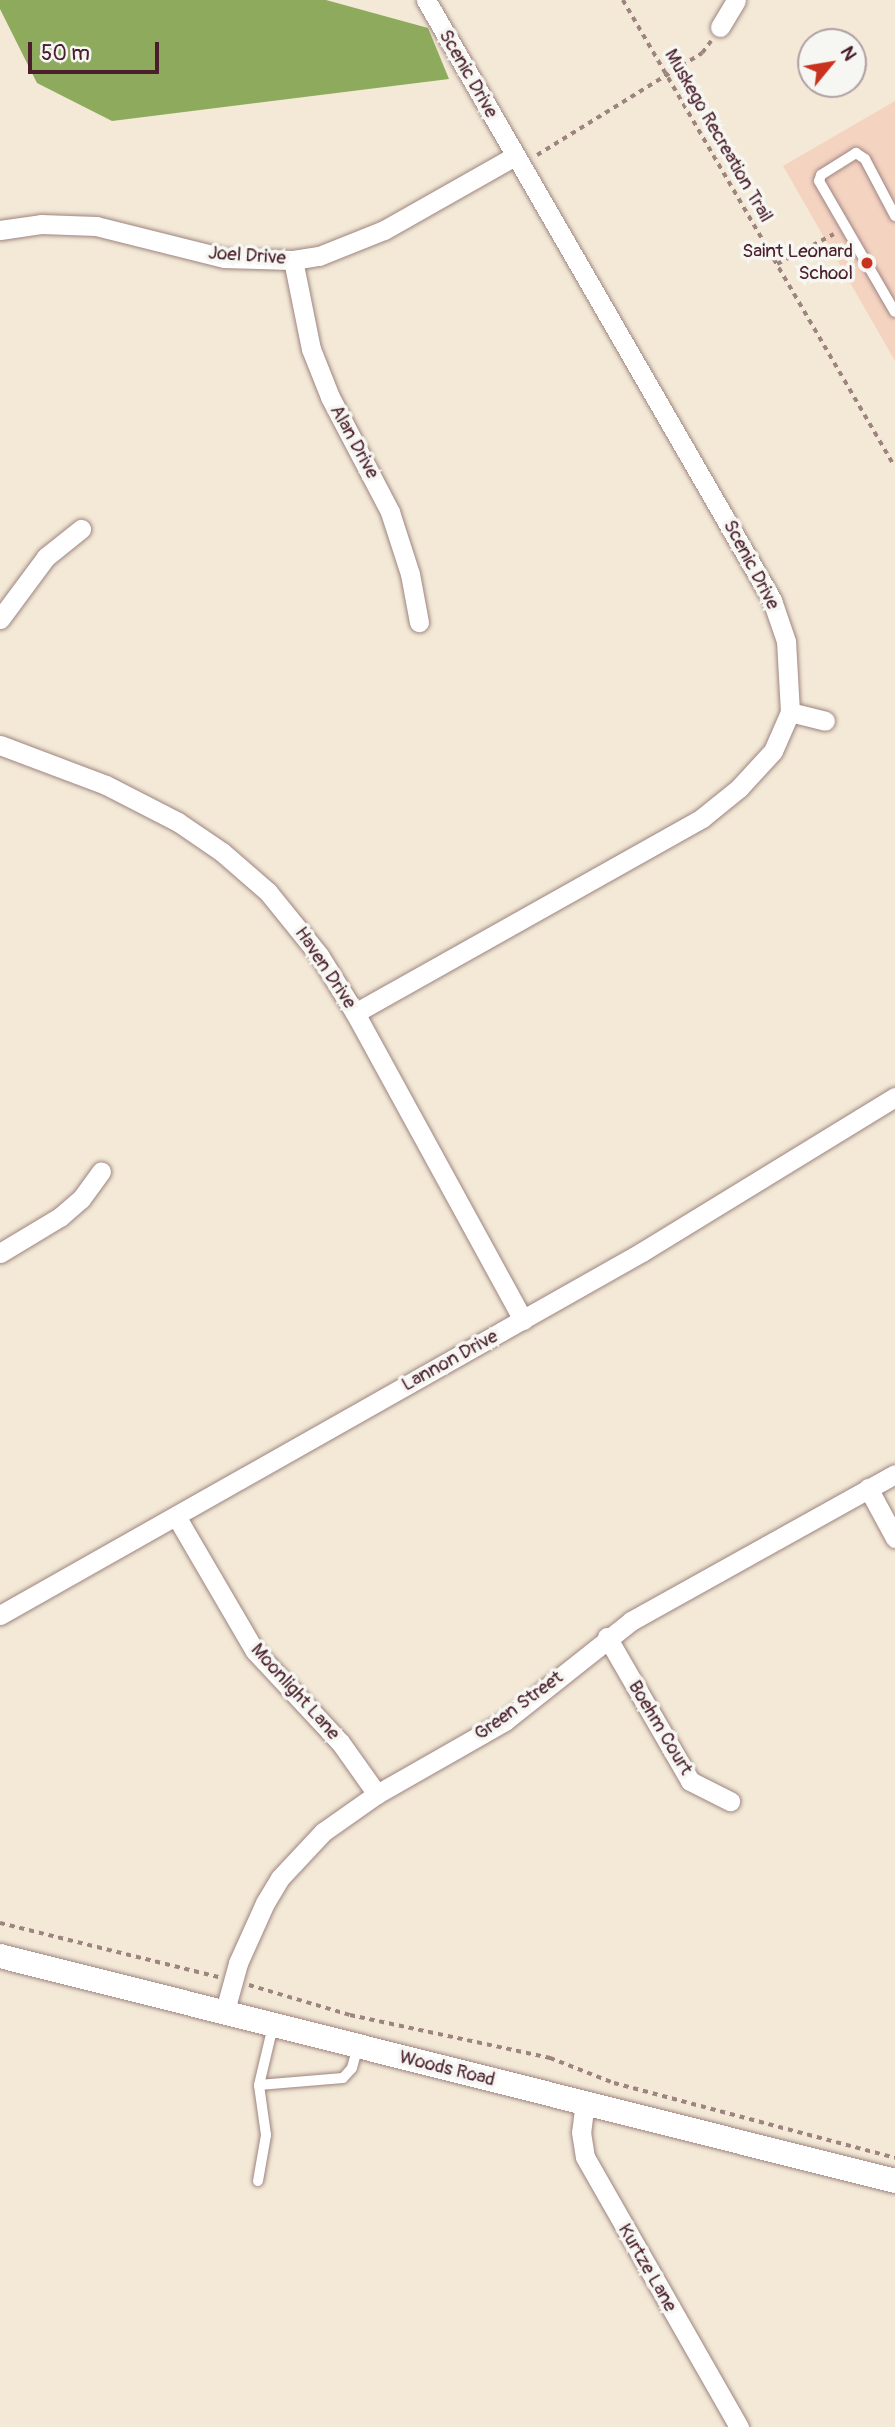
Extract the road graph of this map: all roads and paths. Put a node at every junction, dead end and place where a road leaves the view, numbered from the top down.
1 (426, 0) edge
2 (623, 0) edge
3 (736, 0) edge
4 (720, 27) joint
5 (667, 75) junction
6 (517, 160) junction
7 (895, 216) edge
8 (846, 227) junction
9 (0, 230) edge
10 (293, 260) junction
11 (777, 264) junction
12 (895, 312) edge
13 (895, 467) edge
14 (81, 529) dead end
15 (0, 620) edge
16 (419, 622) dead end
17 (790, 712) junction
18 (825, 721) dead end
19 (0, 745) edge
20 (355, 1013) junction
21 (895, 1097) edge
22 (101, 1171) dead end
23 (0, 1253) edge
24 (523, 1320) junction
25 (895, 1474) edge
26 (868, 1488) junction
27 (176, 1516) junction
28 (895, 1538) edge
29 (0, 1615) edge
30 (607, 1637) junction
31 (377, 1794) junction
32 (730, 1801) dead end
33 (0, 1923) edge
34 (0, 1956) edge
35 (226, 1979) dead end
36 (245, 1984) dead end
37 (224, 2014) junction
38 (273, 2025) junction
39 (358, 2046) junction
40 (259, 2085) junction
41 (585, 2101) junction
42 (895, 2158) edge
43 (258, 2181) dead end
44 (895, 2181) edge
45 (739, 2427) edge

1 - 6 street, Scenic Drive
2 - 5 path, Muskego Recreation Trail
3 - 4 street
4 - 5 path
5 - 6 path
5 - 11 path, Muskego Recreation Trail
6 - 10 street, Joel Drive
6 - 17 street, Scenic Drive
7 - 8 lane
8 - 11 path
8 - 12 lane
9 - 10 street, Joel Drive
10 - 16 street, Alan Drive
11 - 13 path, Muskego Recreation Trail
14 - 15 street
17 - 18 street
17 - 20 street, Scenic Drive
19 - 20 street, Haven Drive
20 - 24 street, Haven Drive
21 - 24 street, Lannon Drive
22 - 23 street
24 - 27 street, Lannon Drive
25 - 26 street, Green Street
26 - 28 street
26 - 30 street, Green Street
27 - 29 street, Lannon Drive
27 - 31 street, Moonlight Lane
30 - 31 street, Green Street
30 - 32 street, Boehm Court
31 - 37 street, Green Street
33 - 35 path
34 - 37 street, Woods Road
36 - 42 path
37 - 38 street, Woods Road
38 - 39 street, Woods Road
38 - 40 lane
39 - 40 lane
39 - 41 street, Woods Road
40 - 43 lane
41 - 44 street, Woods Road
41 - 45 street, Kurtze Lane

